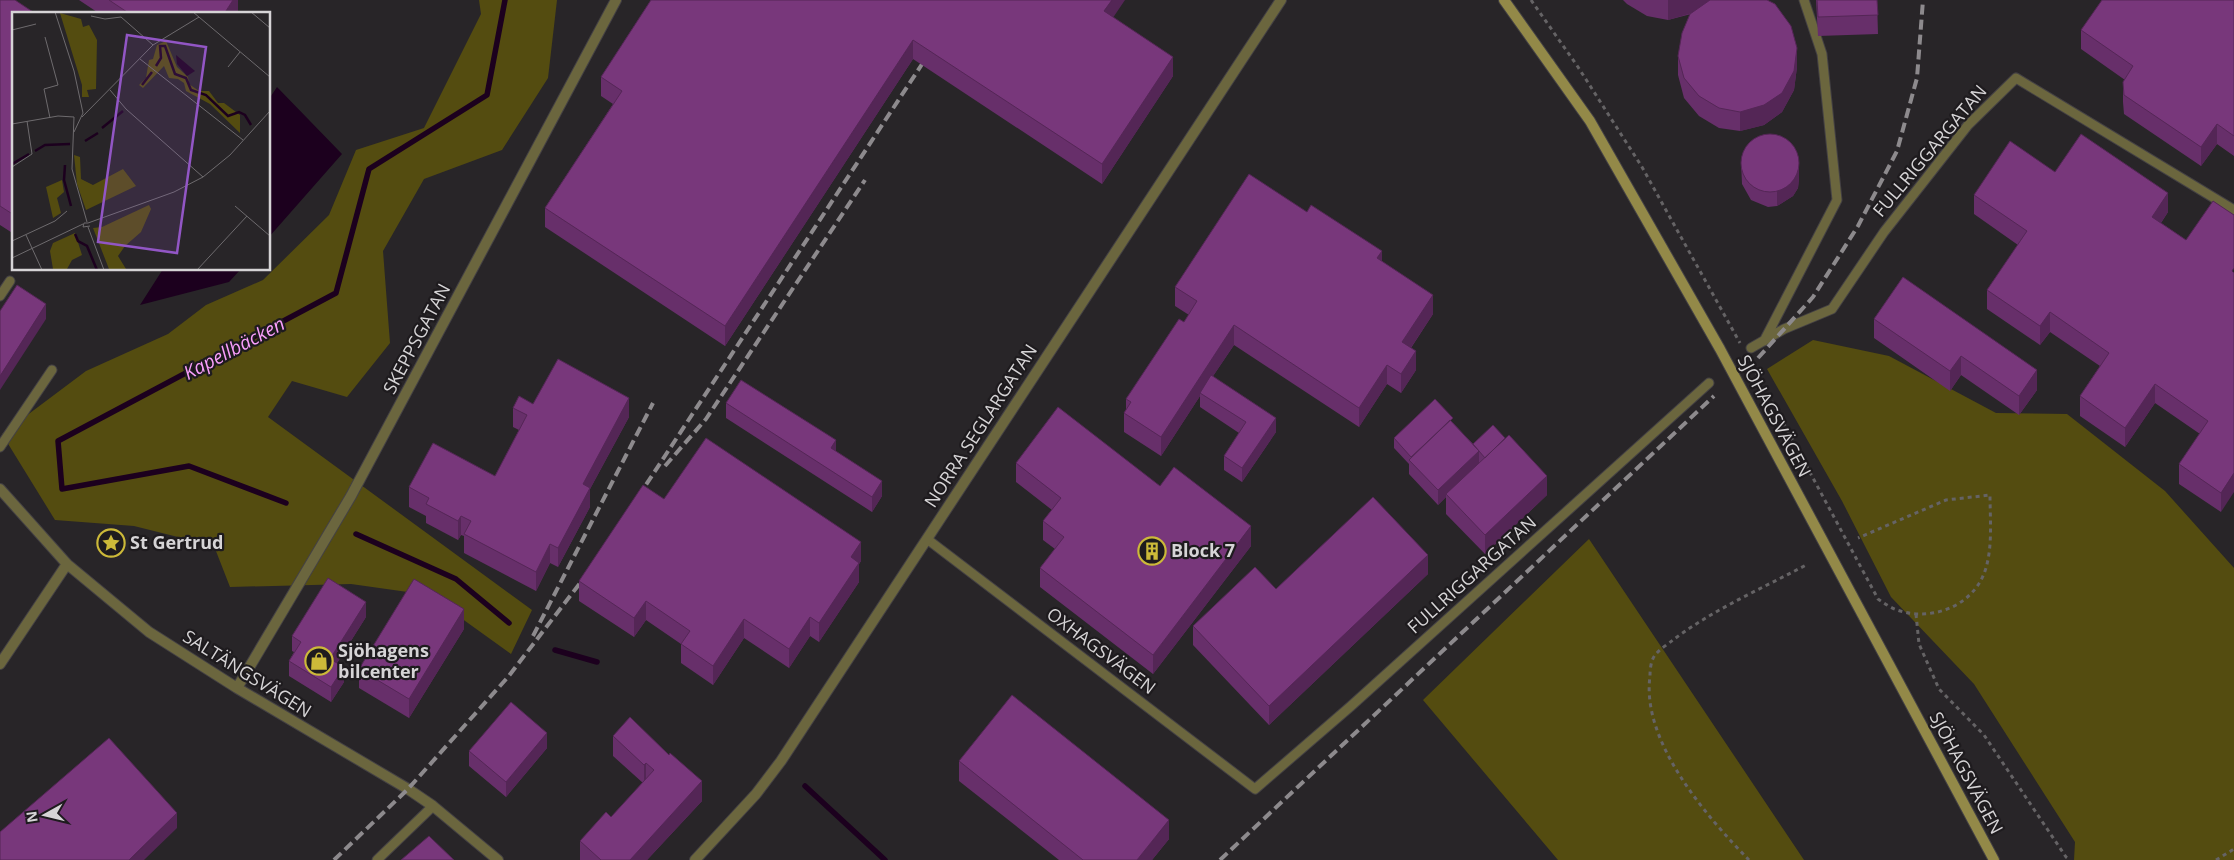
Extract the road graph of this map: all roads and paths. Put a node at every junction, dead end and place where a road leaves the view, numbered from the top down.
1 (616, 0) edge
2 (1281, 0) edge
3 (1504, 0) edge
4 (1531, 0) edge
5 (1804, 0) edge
6 (2234, 210) edge
7 (10, 281) dead end
8 (0, 296) edge
9 (1764, 341) junction
10 (1746, 349) junction
11 (52, 370) dead end
12 (1709, 384) dead end
13 (0, 447) edge
14 (0, 489) edge
15 (1858, 538) dead end
16 (927, 539) junction
17 (67, 564) junction
18 (1808, 564) dead end
19 (1916, 614) junction
20 (0, 664) edge
21 (237, 688) junction
22 (1255, 789) joint
23 (433, 806) junction
24 (2234, 849) edge
25 (377, 860) edge
26 (498, 860) edge
27 (695, 860) edge
28 (1749, 860) edge
29 (1994, 860) edge
30 (2070, 860) edge
31 (2216, 860) edge

1 - 21 street, SKEPPSGATAN
2 - 16 street, NORRA SEGLARGATAN
3 - 29 main road, SJÖHAGSVÄGEN
4 - 10 path
5 - 9 lane
6 - 9 lane, FULLRIGGARGATAN
7 - 8 lane
9 - 10 lane, FULLRIGGARGATAN
10 - 19 path
11 - 13 lane
12 - 22 lane, FULLRIGGARGATAN
14 - 17 street, SALTÄNGSVÄGEN
15 - 19 path
16 - 22 lane, OXHAGSVÄGEN
16 - 27 street, NORRA SEGLARGATAN
17 - 20 street
17 - 21 street, SALTÄNGSVÄGEN
18 - 28 path
19 - 30 path
21 - 23 street, SALTÄNGSVÄGEN
23 - 25 lane
23 - 26 street, SALTÄNGSVÄGEN
24 - 31 path

